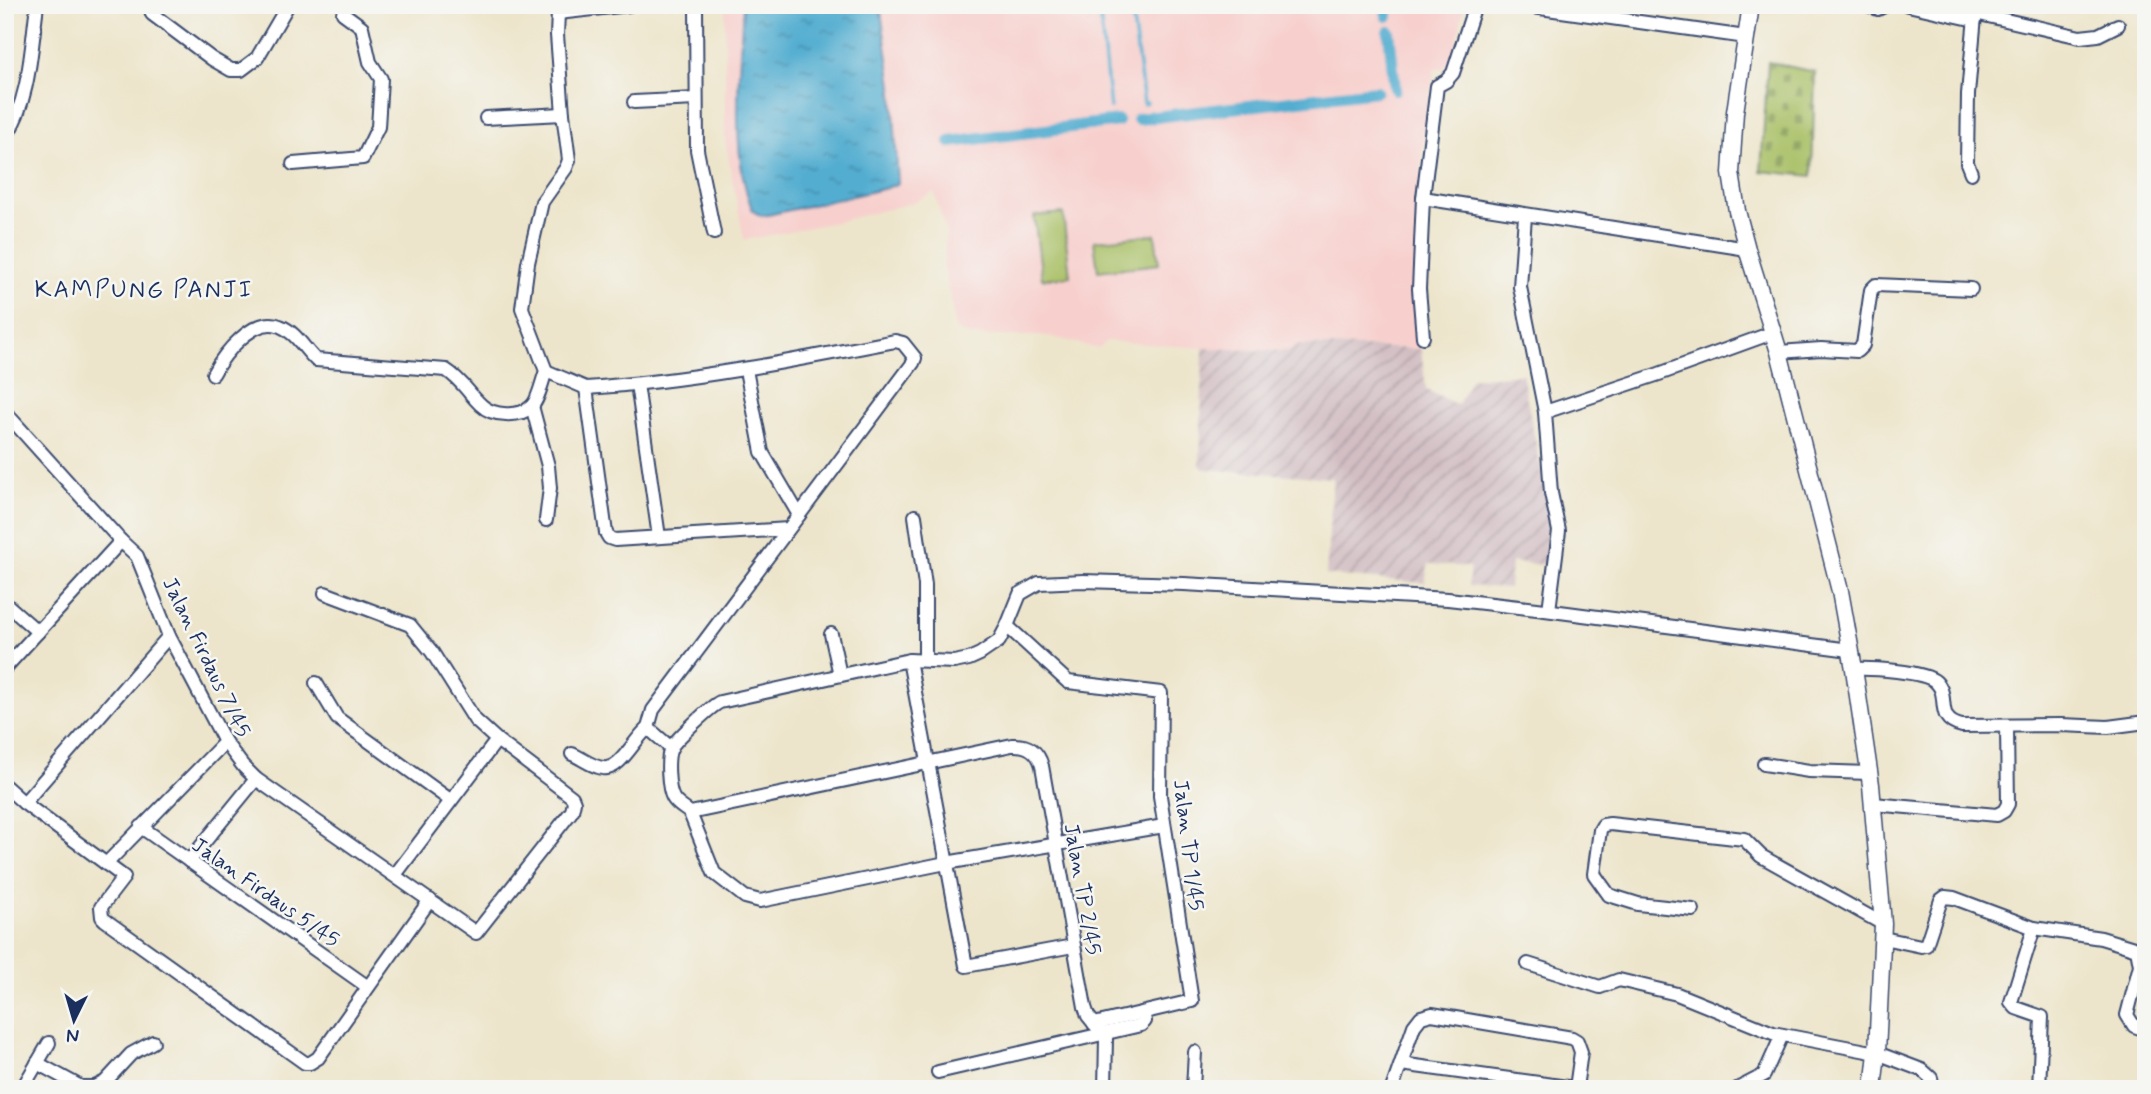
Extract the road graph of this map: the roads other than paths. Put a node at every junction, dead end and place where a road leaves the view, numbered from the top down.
1 (37, 5) edge
2 (288, 5) edge
3 (629, 5) edge
4 (696, 5) edge
5 (1475, 5) edge
6 (1751, 5) edge
7 (1868, 5) edge
8 (1886, 5) edge
9 (1908, 5) edge
10 (148, 8) edge
11 (554, 9) edge
12 (344, 13) dead end
13 (1975, 13) edge
14 (2118, 24) dead end
15 (1746, 37) junction
16 (695, 99) junction
17 (634, 102) dead end
18 (563, 114) junction
19 (486, 118) dead end
20 (5, 138) edge
21 (293, 164) dead end
22 (1971, 173) dead end
23 (1423, 198) junction
24 (1525, 216) junction
25 (714, 233) dead end
26 (1747, 249) junction
27 (1971, 289) dead end
28 (1772, 333) junction
29 (1423, 337) dead end
30 (1779, 352) junction
31 (746, 370) junction
32 (546, 371) junction
33 (213, 374) dead end
34 (638, 384) junction
35 (586, 387) junction
36 (532, 406) junction
37 (5, 412) edge
38 (1545, 412) junction
39 (799, 515) junction
40 (915, 516) dead end
41 (546, 520) dead end
42 (788, 529) junction
43 (659, 537) junction
44 (121, 541) junction
45 (325, 593) dead end
46 (5, 603) edge
47 (1549, 610) junction
48 (1007, 626) junction
49 (38, 632) junction
50 (831, 634) dead end
51 (169, 636) junction
52 (1850, 650) junction
53 (908, 660) junction
54 (925, 660) junction
55 (5, 668) edge
56 (1854, 668) junction
57 (840, 675) junction
58 (316, 682) dead end
59 (2146, 722) edge
60 (2007, 727) junction
61 (648, 728) junction
62 (497, 740) junction
63 (225, 742) junction
64 (671, 748) junction
65 (572, 754) dead end
66 (928, 762) junction
67 (1764, 764) dead end
68 (1869, 773) junction
69 (256, 779) junction
70 (5, 786) edge
71 (450, 800) junction
72 (24, 803) junction
73 (1873, 804) junction
74 (690, 813) junction
75 (1164, 826) junction
76 (141, 827) junction
77 (1055, 844) junction
78 (189, 861) junction
79 (946, 863) junction
80 (106, 864) junction
81 (395, 875) junction
82 (430, 900) junction
83 (1693, 910) dead end
84 (2034, 928) junction
85 (1883, 931) junction
86 (2142, 945) edge
87 (1073, 947) junction
88 (1528, 964) dead end
89 (368, 987) junction
90 (1143, 1014) junction
91 (1094, 1024) junction
92 (2146, 1030) edge
93 (1104, 1035) junction
94 (1783, 1035) junction
95 (153, 1042) dead end
96 (49, 1043) dead end
97 (1195, 1052) dead end
98 (1877, 1053) junction
99 (37, 1063) junction
100 (1401, 1064) junction
101 (938, 1072) dead end
102 (1579, 1088) edge
103 (22, 1089) edge
104 (1105, 1089) edge
105 (1193, 1089) edge
106 (1392, 1089) edge
107 (1737, 1089) edge
108 (1873, 1089) edge
109 (1933, 1089) edge
110 (2039, 1089) edge

1 - 20 street
2 - 10 street
3 - 11 street
4 - 16 street
5 - 15 street
5 - 23 street
6 - 15 main road
7 - 8 street
9 - 13 street
11 - 18 street
12 - 21 street
13 - 14 street
13 - 22 street
15 - 26 main road
16 - 17 street
16 - 25 street
18 - 19 street
18 - 32 street
23 - 24 street
23 - 29 street
24 - 26 street
24 - 38 street
26 - 28 main road
27 - 30 street
28 - 30 main road
28 - 38 street
30 - 52 main road
31 - 34 street
31 - 39 street
31 - 39 street
32 - 35 street
32 - 36 street
33 - 36 street
34 - 35 street
34 - 43 street
35 - 43 street
36 - 41 street
37 - 44 street, Jalan Firdaus 7/45
38 - 47 street
39 - 42 street
40 - 54 street
42 - 43 street
42 - 61 street
44 - 49 street
44 - 51 street, Jalan Firdaus 7/45
45 - 62 street
46 - 49 street
47 - 48 street
47 - 52 street
48 - 54 street
48 - 75 street, Jalan TP 1/45
49 - 55 street
50 - 57 street
51 - 63 street, Jalan Firdaus 7/45
51 - 72 street
52 - 56 main road
53 - 54 street
53 - 57 street
53 - 66 street
56 - 60 street
56 - 68 main road
57 - 64 street
58 - 71 street
59 - 60 street
60 - 73 street
61 - 64 street
61 - 65 street
62 - 71 street
62 - 82 street, Jalan Firdaus 7/45
63 - 69 street, Jalan Firdaus 7/45
63 - 76 street
64 - 74 street
66 - 74 street
66 - 77 street, Jalan TP 2/45
66 - 79 street
67 - 68 street
68 - 73 main road
69 - 78 street
69 - 81 street, Jalan Firdaus 7/45
70 - 72 street
71 - 81 street
72 - 80 street
73 - 85 main road
74 - 79 street
75 - 77 street
75 - 90 street, Jalan TP 1/45
76 - 78 street, Jalan Firdaus 5/45
76 - 80 street
77 - 79 street
77 - 87 street, Jalan TP 2/45
78 - 89 street, Jalan Firdaus 5/45
79 - 87 street
80 - 89 street
81 - 82 street, Jalan Firdaus 7/45
82 - 89 street
83 - 85 street
84 - 85 street
84 - 86 street
84 - 110 street
85 - 98 main road
86 - 92 street
87 - 91 street, Jalan TP 2/45
88 - 94 street
90 - 91 street
90 - 93 street
91 - 93 street, Jalan TP 2/45
93 - 101 street
93 - 104 street
94 - 98 street
94 - 107 street
95 - 99 street
96 - 99 street
97 - 105 street
98 - 108 main road
98 - 109 street
99 - 103 street
100 - 102 street
100 - 102 street
100 - 106 street

